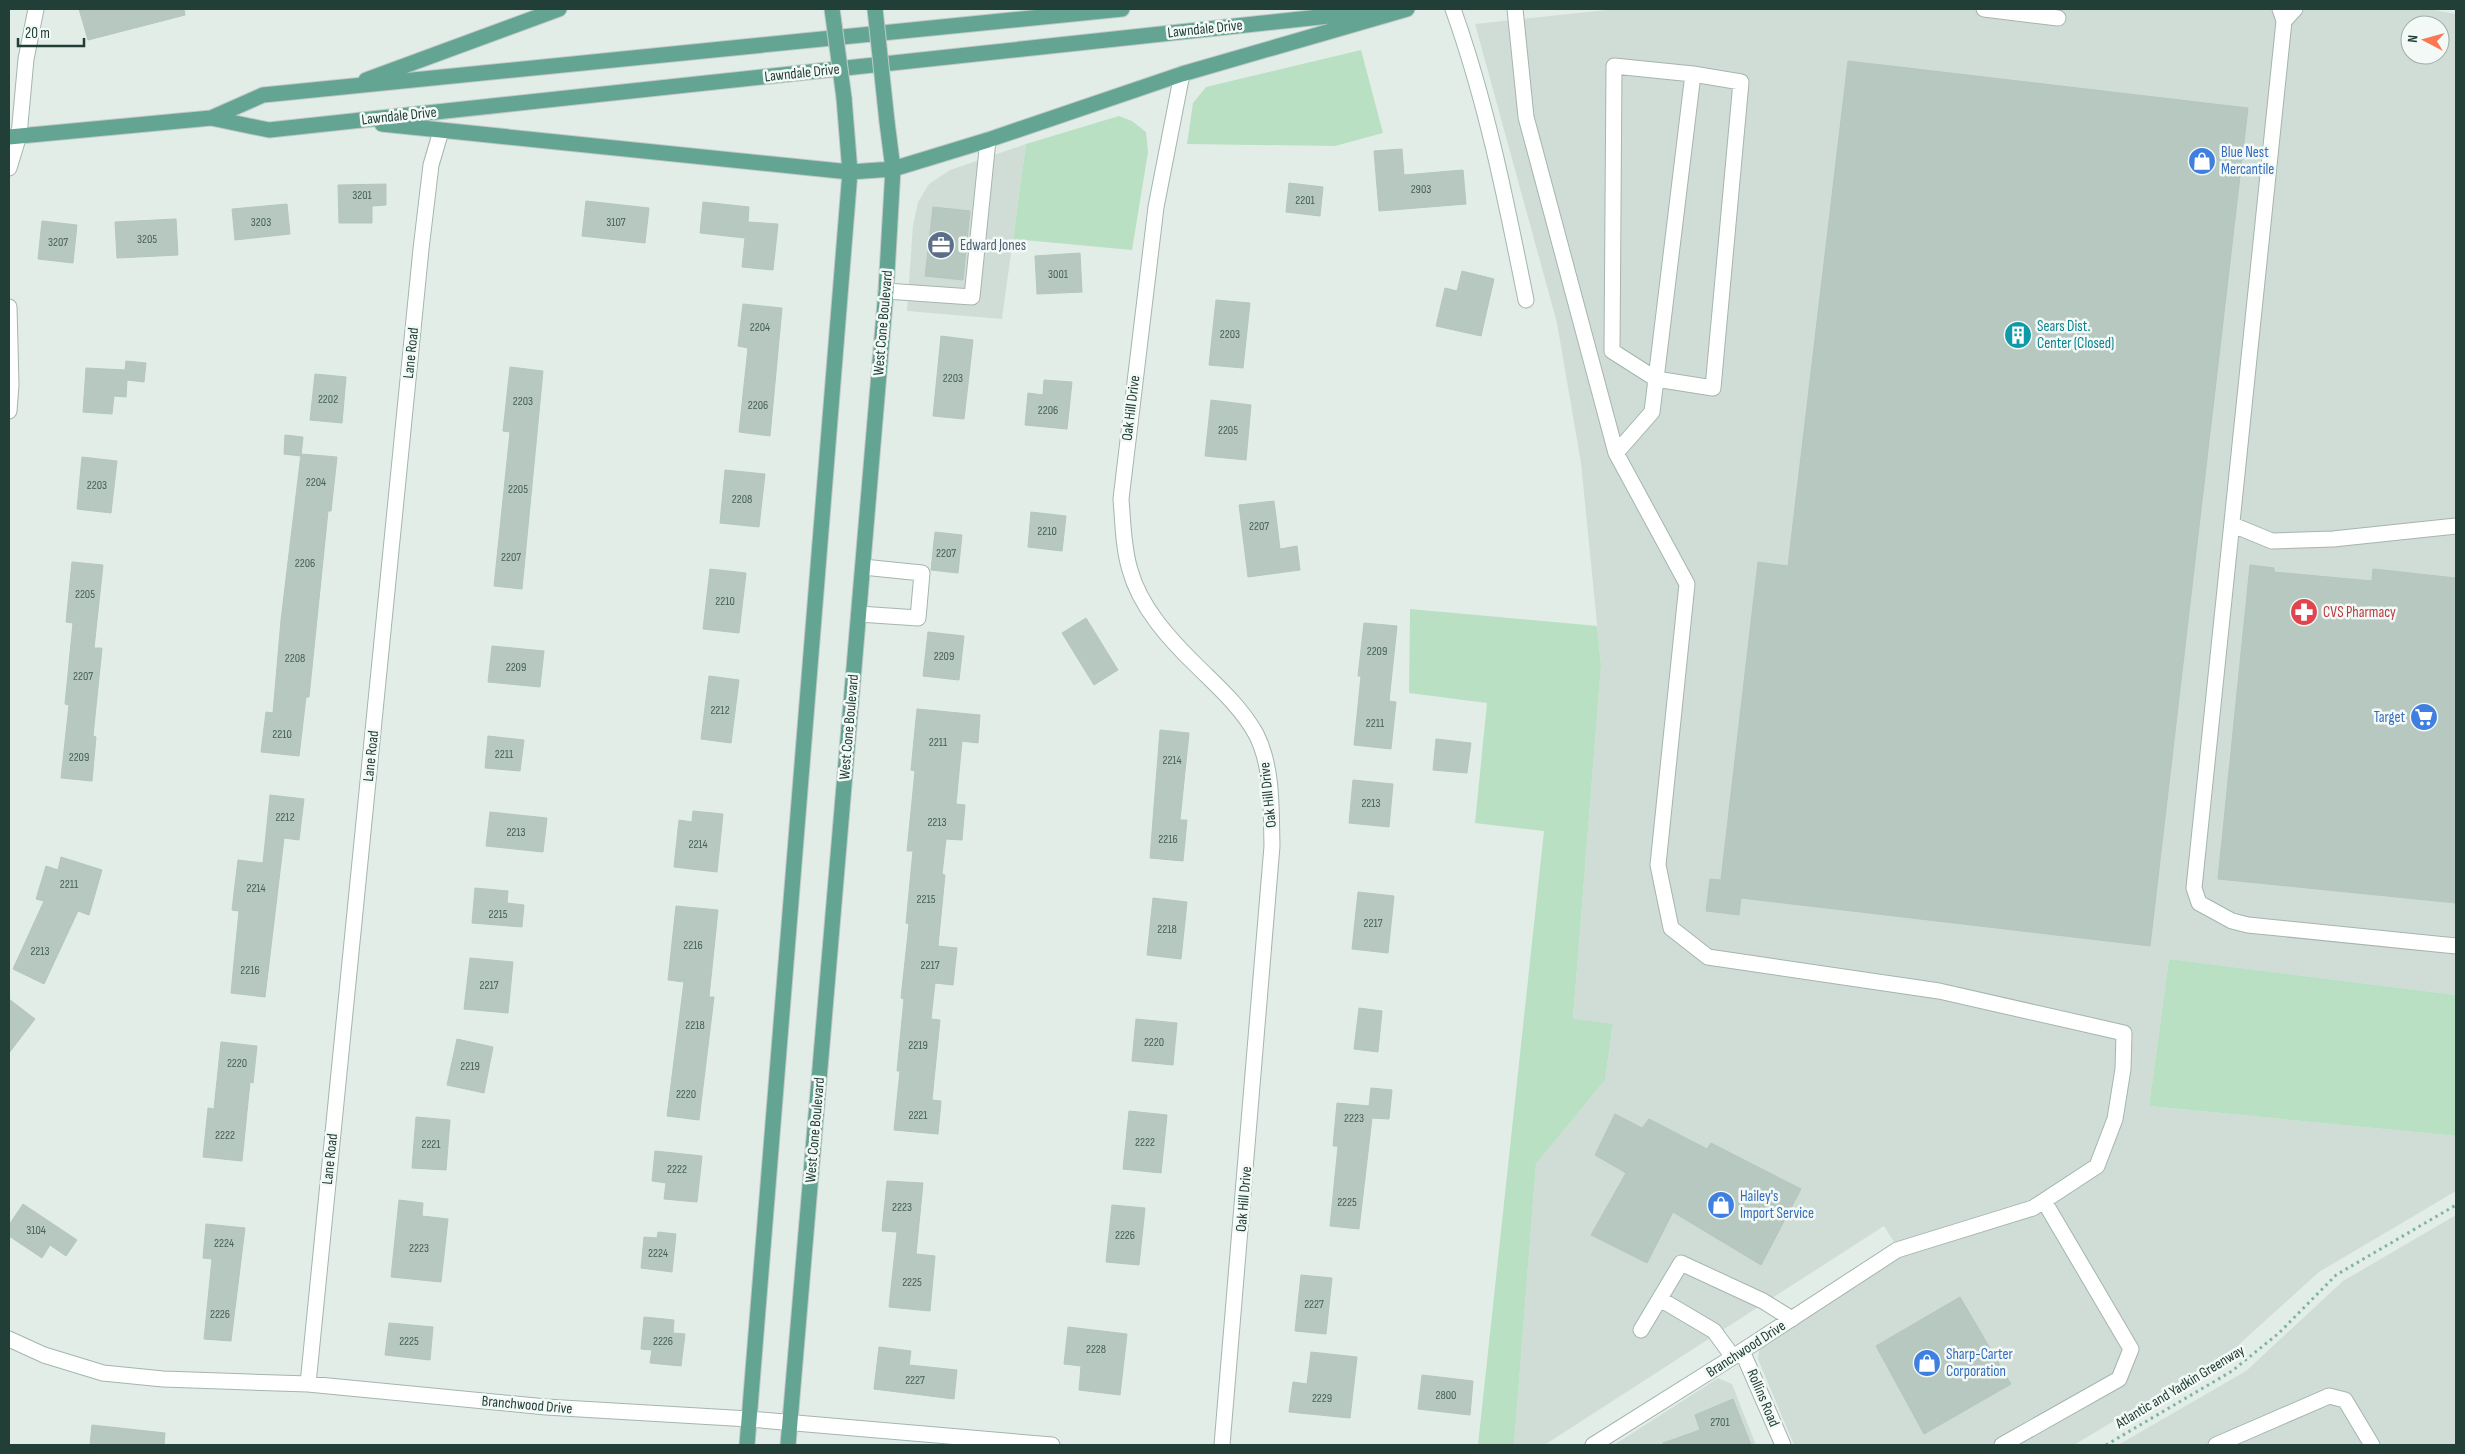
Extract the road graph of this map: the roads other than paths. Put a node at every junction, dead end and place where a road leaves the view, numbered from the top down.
1 (36, 9) edge
2 (559, 9) edge
3 (832, 9) edge
4 (875, 9) edge
5 (1122, 9) edge
6 (1394, 9) edge
7 (1408, 9) edge
8 (1453, 9) edge
9 (1515, 9) edge
10 (1984, 9) edge
11 (2295, 9) edge
12 (2282, 15) edge
13 (2058, 18) dead end
14 (1182, 74) junction
15 (1693, 74) junction
16 (345, 87) junction
17 (211, 118) junction
18 (354, 121) junction
19 (441, 130) junction
20 (14, 136) edge
21 (988, 140) junction
22 (9, 168) edge
23 (893, 169) junction
24 (850, 172) junction
25 (886, 292) junction
26 (1526, 300) dead end
27 (9, 307) edge
28 (1656, 379) junction
29 (9, 411) edge
30 (1616, 453) junction
31 (2232, 525) junction
32 (2456, 526) edge
33 (863, 567) junction
34 (858, 614) junction
35 (2456, 946) edge
36 (2044, 1201) junction
37 (1660, 1299) junction
38 (1792, 1319) junction
39 (1640, 1330) dead end
40 (9, 1339) edge
41 (1738, 1354) junction
42 (308, 1384) junction
43 (749, 1419) junction
44 (790, 1423) junction
45 (747, 1445) edge
46 (788, 1445) edge
47 (1052, 1445) edge
48 (1222, 1445) edge
49 (1593, 1445) edge
50 (1783, 1445) edge
51 (2002, 1445) edge
52 (2216, 1445) edge
53 (2372, 1445) edge

1 - 20 street
2 - 16 main road
3 - 24 main road, bridge
4 - 23 main road, West Cone Boulevard, bridge
5 - 16 main road, Lawndale Drive
6 - 18 main road, Lawndale Drive
7 - 14 main road
8 - 26 street
9 - 30 street
10 - 13 street
11 - 12 street
12 - 31 street
14 - 21 main road
14 - 48 street, Oak Hill Drive
15 - 28 street
15 - 28 street
15 - 28 street
16 - 17 main road, Lawndale Drive
17 - 18 main road, Lawndale Drive
17 - 20 main road, Lawndale Drive
18 - 19 main road
19 - 24 main road
19 - 42 street, Lane Road
20 - 22 street
21 - 23 main road
21 - 25 street
23 - 24 main road
23 - 25 main road, West Cone Boulevard
24 - 43 main road
25 - 33 main road, West Cone Boulevard
27 - 29 street
28 - 30 street
30 - 36 street, Branchwood Drive
31 - 32 street
31 - 35 street
33 - 34 main road, West Cone Boulevard
33 - 34 street
34 - 44 main road, West Cone Boulevard
36 - 38 street, Branchwood Drive
36 - 51 street
37 - 38 street
37 - 39 street
37 - 41 street, Rollins Road
38 - 41 street, Branchwood Drive
40 - 42 street, Branchwood Drive
41 - 49 street, Branchwood Drive
41 - 50 street, Rollins Road
42 - 43 street, Branchwood Drive
43 - 44 street, Branchwood Drive
43 - 45 main road
44 - 46 main road, West Cone Boulevard
44 - 47 street, Branchwood Drive
52 - 53 street

